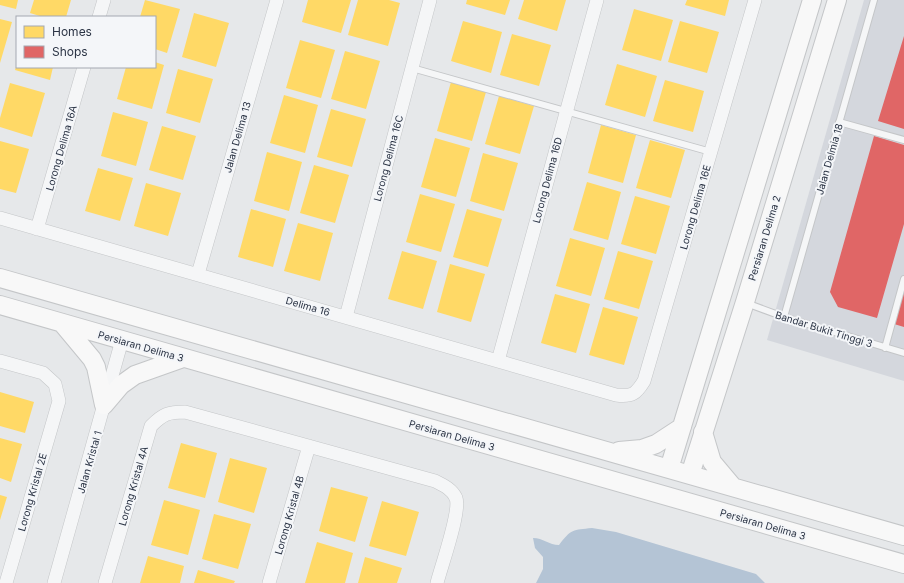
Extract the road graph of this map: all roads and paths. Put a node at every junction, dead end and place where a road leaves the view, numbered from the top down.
1 (104, 0) edge
2 (277, 0) edge
3 (430, 0) edge
4 (597, 0) edge
5 (754, 0) edge
6 (812, 0) edge
7 (837, 0) edge
8 (874, 0) edge
9 (99, 16) edge
10 (84, 68) edge
11 (412, 68) junction
12 (566, 112) junction
13 (839, 122) junction
14 (904, 140) edge
15 (711, 152) junction
16 (0, 218) edge
17 (37, 229) junction
18 (198, 274) junction
19 (0, 278) edge
20 (904, 279) edge
21 (744, 302) junction
22 (0, 305) edge
23 (106, 309) junction
24 (346, 317) junction
25 (784, 317) junction
26 (153, 322) junction
27 (62, 323) junction
28 (122, 340) junction
29 (885, 348) junction
30 (904, 353) edge
31 (183, 358) junction
32 (0, 361) edge
33 (498, 361) junction
34 (616, 395) joint
35 (104, 405) junction
36 (682, 426) junction
37 (703, 432) junction
38 (309, 446) junction
39 (611, 452) junction
40 (678, 474) junction
41 (733, 487) junction
42 (649, 491) junction
43 (697, 505) junction
44 (904, 536) edge
45 (904, 564) edge
46 (6, 583) edge
47 (54, 583) edge
48 (105, 583) edge
49 (269, 583) edge
50 (437, 583) edge

1 - 9 street
2 - 18 street, Jalan Delima 13
3 - 11 street, Lorong Delima 16C
4 - 12 street, Lorong Delima 16D
5 - 15 street, Lorong Delima 16E
6 - 36 street
7 - 21 street, Persiaran Delima 2
8 - 13 lane, Jalan Delmia 18
10 - 17 street, Lorong Delima 16A
11 - 12 lane
11 - 24 street, Lorong Delima 16C
12 - 15 lane
12 - 33 street, Lorong Delima 16D
13 - 14 lane
13 - 25 lane, Jalan Delmia 18
15 - 34 street, Lorong Delima 16E
16 - 17 street, Delima 16
17 - 18 street, Delima 16
18 - 24 street, Delima 16
19 - 23 street
20 - 29 lane
21 - 25 lane, Bandar Bukit Tinggi 3
21 - 37 street, Persiaran Delima 2
22 - 27 street, Persiaran Delima 3
23 - 26 street
23 - 28 street
24 - 33 street, Delima 16
25 - 29 lane, Bandar Bukit Tinggi 3
26 - 28 street
26 - 39 street
27 - 28 street, Persiaran Delima 3
27 - 35 street
28 - 31 street, Persiaran Delima 3
28 - 35 street, Jalan Kristal 1
29 - 30 lane, Bandar Bukit Tinggi 3
31 - 35 street
31 - 42 street, Persiaran Delima 3
32 - 46 street, Lorong Kristal 2E
33 - 34 street, Delima 16
35 - 47 street, Jalan Kristal 1
36 - 39 street
36 - 40 street
37 - 40 street, Persiaran Delima 2
37 - 41 street
38 - 48 street, Lorong Kristal 4A
38 - 49 street, Lorong Kristal 4B
38 - 50 street
39 - 40 street
40 - 41 street
40 - 42 street
40 - 43 street
41 - 44 street
42 - 43 street, Persiaran Delima 3
43 - 45 street, Persiaran Delima 3

